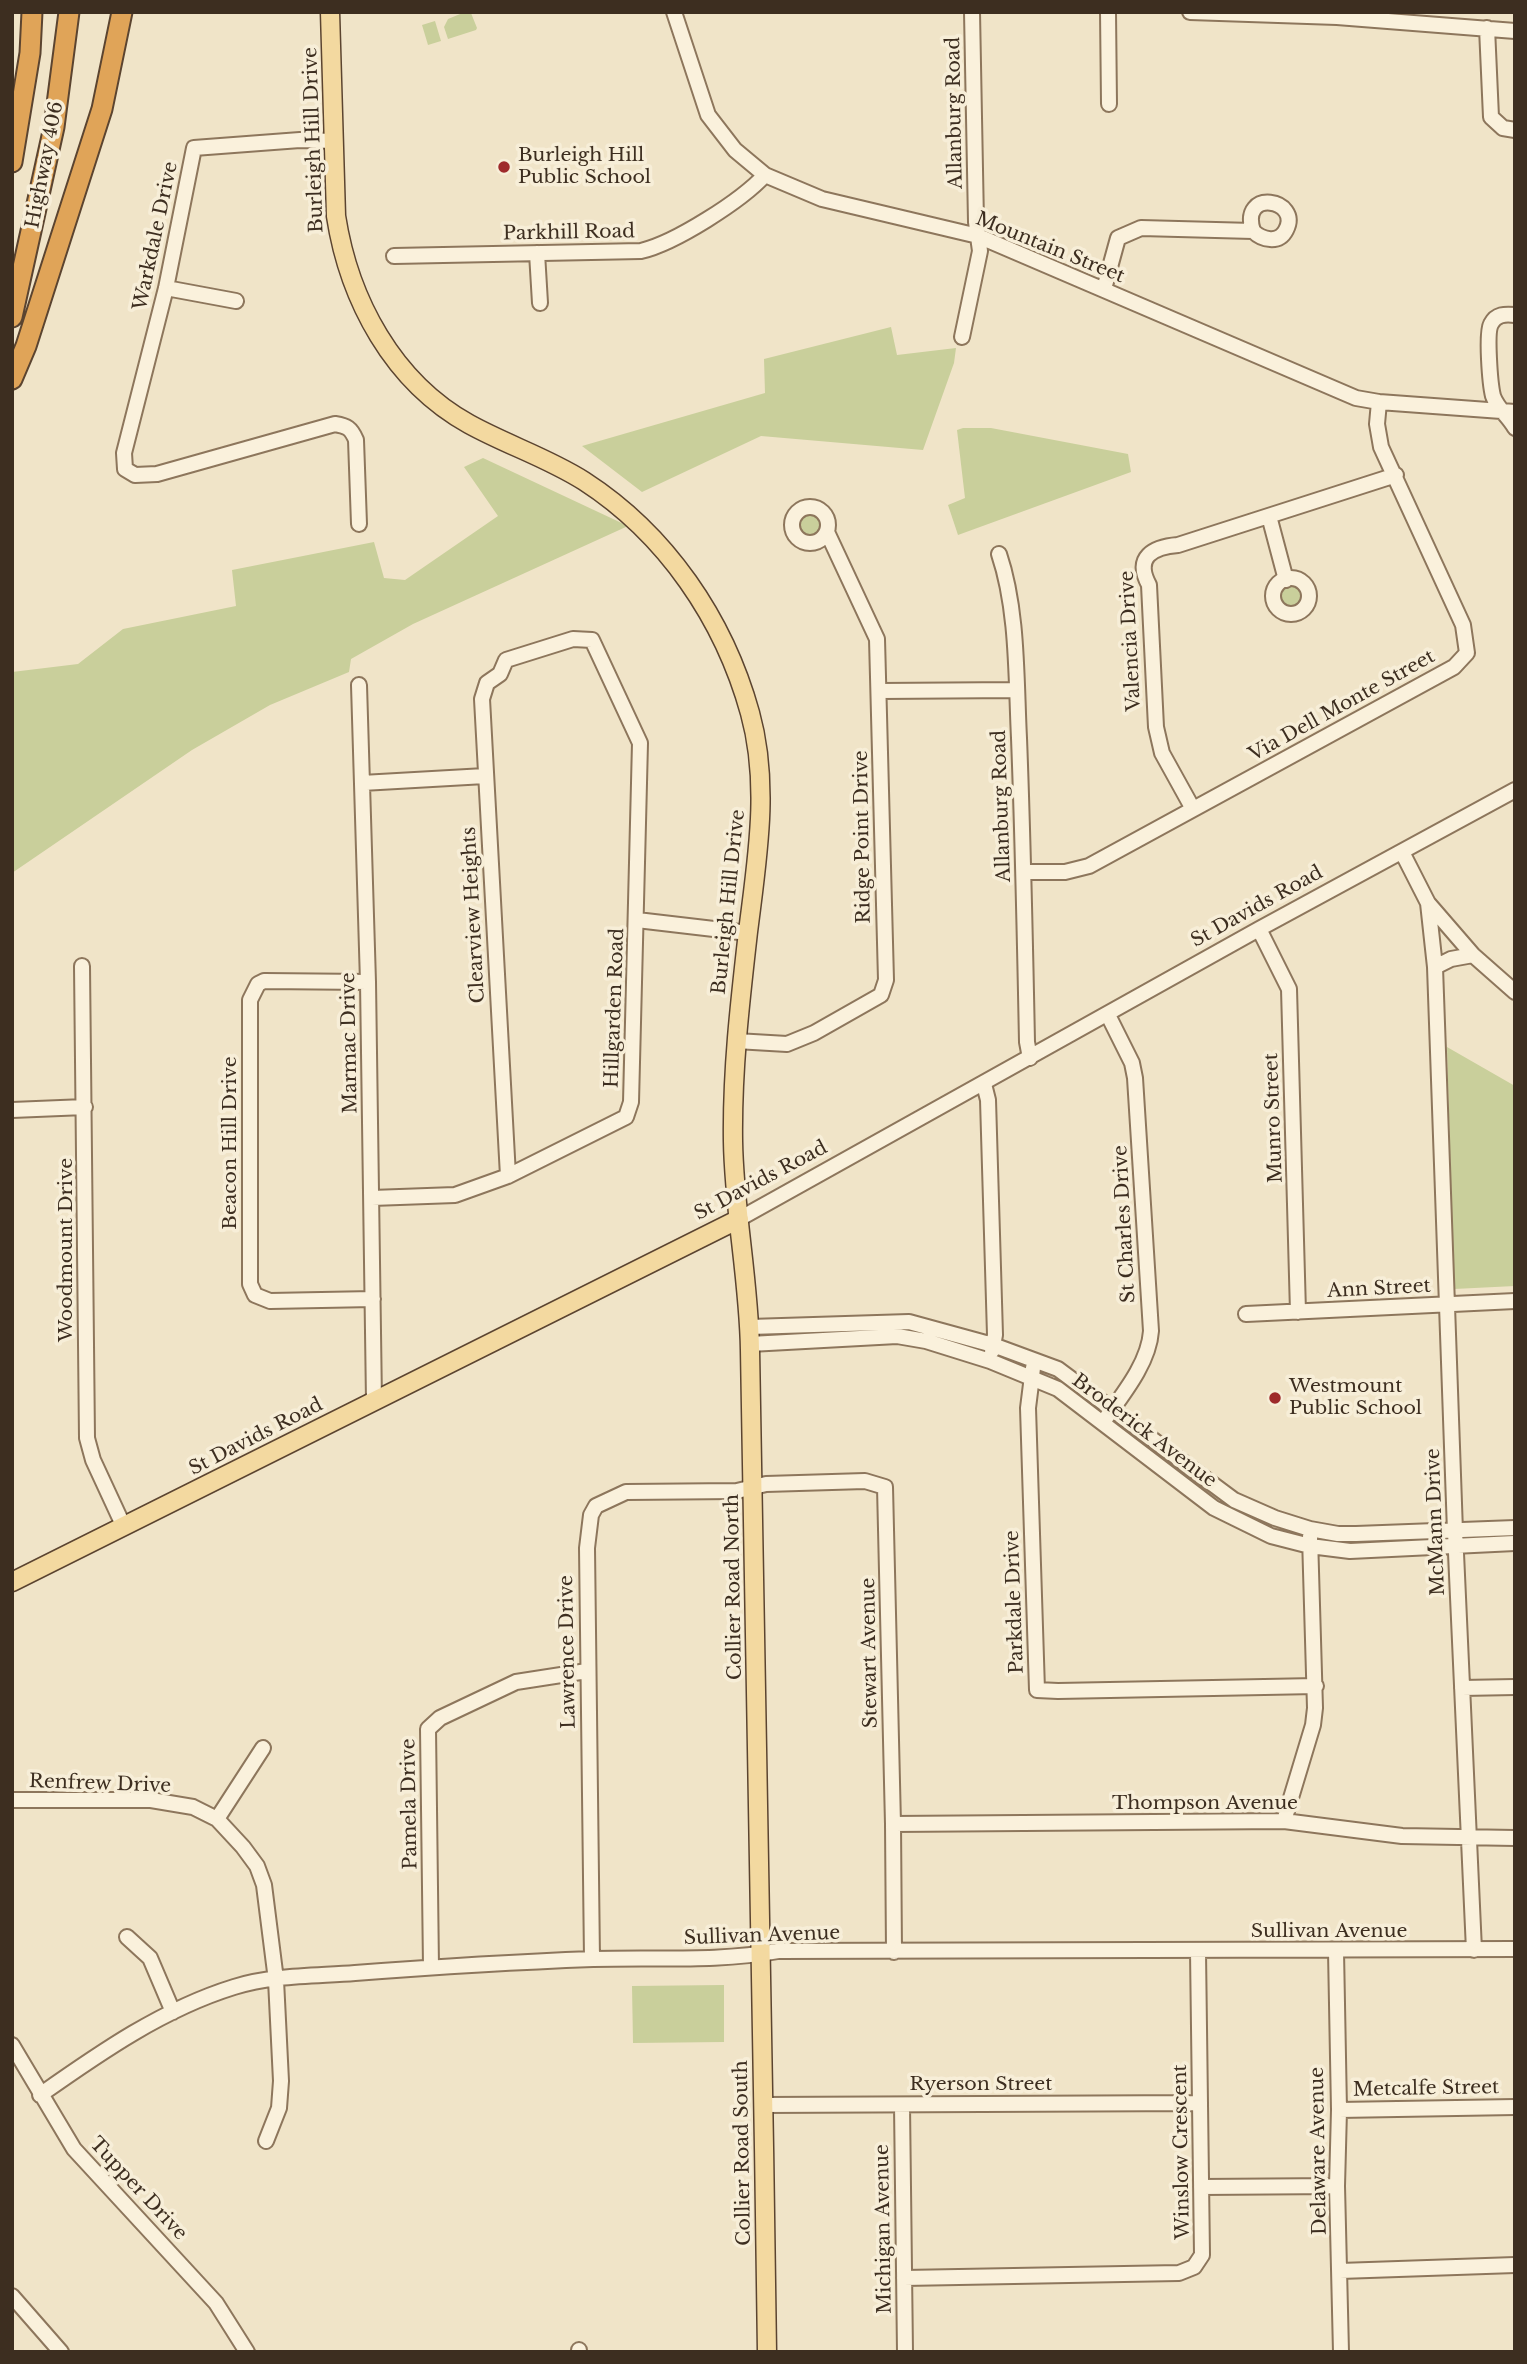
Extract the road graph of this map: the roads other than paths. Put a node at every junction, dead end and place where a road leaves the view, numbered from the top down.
1 (32, 12) edge
2 (69, 12) edge
3 (122, 12) edge
4 (330, 12) edge
5 (674, 12) edge
6 (972, 12) edge
7 (1108, 12) edge
8 (1190, 12) edge
9 (1487, 28) junction
10 (1515, 31) edge
11 (1109, 104) dead end
12 (1515, 130) edge
13 (334, 141) junction
14 (12, 162) edge
15 (765, 175) junction
16 (1253, 231) dead end
17 (978, 236) junction
18 (537, 253) junction
19 (394, 256) dead end
20 (166, 288) junction
21 (1104, 289) junction
22 (236, 301) dead end
23 (540, 303) dead end
24 (1515, 315) edge
25 (12, 317) edge
26 (961, 337) dead end
27 (12, 379) edge
28 (1379, 402) junction
29 (1508, 411) edge
30 (1515, 428) edge
31 (1396, 475) junction
32 (1269, 516) junction
33 (359, 524) dead end
34 (827, 532) dead end
35 (999, 554) dead end
36 (1286, 579) dead end
37 (506, 660) joint
38 (359, 685) dead end
39 (1017, 690) junction
40 (880, 691) junction
41 (485, 776) junction
42 (362, 783) junction
43 (1515, 790) edge
44 (1193, 810) junction
45 (1402, 852) junction
46 (1024, 872) junction
47 (1429, 903) junction
48 (637, 920) junction
49 (1259, 929) junction
50 (748, 933) junction
51 (1473, 955) junction
52 (82, 966) dead end
53 (1435, 967) junction
54 (368, 982) junction
55 (1515, 992) edge
56 (1108, 1015) junction
57 (736, 1041) junction
58 (1030, 1058) junction
59 (984, 1084) junction
60 (85, 1107) junction
61 (12, 1110) edge
62 (508, 1175) junction
63 (372, 1198) junction
64 (739, 1219) junction
65 (373, 1299) junction
66 (1515, 1301) edge
67 (1447, 1304) junction
68 (1298, 1312) junction
69 (1246, 1314) dead end
70 (750, 1336) junction
71 (993, 1345) junction
72 (1036, 1360) junction
73 (990, 1361) junction
74 (1030, 1376) junction
75 (374, 1401) junction
76 (1112, 1410) junction
77 (1102, 1423) junction
78 (753, 1487) junction
79 (124, 1527) junction
80 (1515, 1528) edge
81 (1310, 1529) junction
82 (1455, 1538) junction
83 (1515, 1543) edge
84 (1310, 1546) junction
85 (12, 1582) edge
86 (587, 1671) junction
87 (1316, 1686) junction
88 (1515, 1687) edge
89 (1462, 1688) junction
90 (263, 1748) dead end
91 (12, 1800) edge
92 (217, 1819) junction
93 (1284, 1821) junction
94 (893, 1824) junction
95 (1469, 1838) junction
96 (1515, 1838) edge
97 (127, 1937) dead end
98 (1474, 1950) junction
99 (1515, 1950) edge
100 (1336, 1951) junction
101 (894, 1952) junction
102 (1198, 1952) junction
103 (760, 1954) junction
104 (592, 1959) junction
105 (431, 1967) junction
106 (276, 1980) junction
107 (173, 2012) junction
108 (12, 2045) edge
109 (40, 2095) junction
110 (1200, 2103) junction
111 (763, 2105) junction
112 (902, 2105) junction
113 (1515, 2106) edge
114 (1339, 2110) junction
115 (267, 2141) dead end
116 (1337, 2186) junction
117 (1201, 2187) junction
118 (1515, 2266) edge
119 (1340, 2271) junction
120 (904, 2278) junction
121 (12, 2296) edge
122 (61, 2352) edge
123 (247, 2352) edge
124 (767, 2352) edge
125 (905, 2352) edge
126 (1341, 2352) edge

1 - 14 highway, Highway 406
2 - 25 highway, Highway 406
3 - 27 highway
4 - 13 main road, Burleigh Hill Drive
5 - 15 street, Mountain Street
6 - 17 street, Allanburg Road
7 - 11 street
8 - 9 street
9 - 10 street
9 - 12 street
13 - 20 street, Warkdale Drive
13 - 50 main road, Burleigh Hill Drive
15 - 17 street, Mountain Street
15 - 18 street, Parkhill Road
16 - 21 street
17 - 21 street, Mountain Street
17 - 26 street, Allanburg Road
18 - 19 street, Parkhill Road
18 - 23 street
20 - 22 street
20 - 33 street, Warkdale Drive
21 - 28 street, Mountain Street
24 - 29 street
28 - 29 street, Mountain Street
28 - 31 street, Via Dell Monte Street
29 - 30 street
31 - 32 street, Valencia Drive
31 - 44 street, Via Dell Monte Street
32 - 36 street
32 - 44 street, Valencia Drive
34 - 40 street, Ridge Point Drive
35 - 39 street, Allanburg Road
37 - 41 street, Clearview Heights
37 - 48 street, Hillgarden Road
38 - 42 street, Marmac Drive
39 - 40 street
39 - 46 street, Allanburg Road
40 - 57 street, Ridge Point Drive
41 - 42 street
41 - 62 street, Clearview Heights
42 - 54 street, Marmac Drive
43 - 45 street, St Davids Road
44 - 46 street, Via Dell Monte Street
45 - 47 street
45 - 49 street, St Davids Road
46 - 58 street, Allanburg Road
47 - 51 street
47 - 53 street, McMann Drive
48 - 50 street
48 - 62 street, Hillgarden Road
49 - 56 street, St Davids Road
49 - 68 street, Munro Street
50 - 57 main road, Burleigh Hill Drive
51 - 53 street
51 - 55 street
52 - 60 street, Woodmount Drive
53 - 67 street, McMann Drive
54 - 63 street, Marmac Drive
54 - 65 street, Beacon Hill Drive
56 - 58 street, St Davids Road
56 - 76 street, St Charles Drive
57 - 64 main road, Burleigh Hill Drive
58 - 59 street, St Davids Road
59 - 64 street, St Davids Road
59 - 71 street
60 - 61 street
60 - 79 street, Woodmount Drive
62 - 63 street, Hillgarden Road
63 - 65 street, Marmac Drive
64 - 70 main road, Collier Road North
64 - 75 main road, St Davids Road
65 - 75 street, Marmac Drive
66 - 67 street, Ann Street
67 - 68 street, Ann Street
67 - 82 street, McMann Drive
68 - 69 street, Ann Street
70 - 71 street, Broderick Avenue
70 - 73 street, Broderick Avenue
70 - 78 main road, Collier Road North
71 - 72 street, Broderick Avenue
71 - 73 street
72 - 74 street, Parkdale Drive
72 - 76 street, Broderick Avenue
73 - 74 street, Broderick Avenue
74 - 77 street, Broderick Avenue
74 - 87 street, Parkdale Drive
75 - 79 main road, St Davids Road
76 - 77 street, St Charles Drive
76 - 81 street, Broderick Avenue
77 - 84 street, Broderick Avenue
78 - 86 street, Lawrence Drive
78 - 94 street, Stewart Avenue
78 - 103 main road, Collier Road North
79 - 85 main road, St Davids Road
80 - 82 street, Broderick Avenue
81 - 82 street, Broderick Avenue
81 - 84 street
82 - 83 street, Broderick Avenue
82 - 84 street, Broderick Avenue
82 - 89 street, McMann Drive
84 - 87 street
86 - 104 street, Lawrence Drive
86 - 105 street, Pamela Drive
87 - 93 street
88 - 89 street
89 - 95 street, McMann Drive
90 - 92 street
91 - 92 street, Renfrew Drive
92 - 106 street, Renfrew Drive
93 - 94 street, Thompson Avenue
93 - 95 street, Thompson Avenue
94 - 101 street, Stewart Avenue
95 - 96 street, Thompson Avenue
95 - 98 street, McMann Drive
97 - 107 street
98 - 99 street, Sullivan Avenue
98 - 100 street, Sullivan Avenue
100 - 102 street, Sullivan Avenue
100 - 114 street, Delaware Avenue
101 - 102 street, Sullivan Avenue
101 - 103 street, Sullivan Avenue
102 - 110 street, Winslow Crescent
103 - 104 street, Sullivan Avenue
103 - 111 main road, Collier Road South
104 - 105 street, Sullivan Avenue
105 - 106 street, Sullivan Avenue
106 - 107 street, Sullivan Avenue
106 - 115 street, Renfrew Drive
107 - 109 street, Sullivan Avenue
108 - 109 street, Tupper Drive
109 - 123 street, Tupper Drive
110 - 112 street, Ryerson Street
110 - 117 street, Winslow Crescent
111 - 112 street, Ryerson Street
111 - 124 main road, Collier Road South
112 - 120 street, Michigan Avenue
113 - 114 street, Metcalfe Street
114 - 116 street, Delaware Avenue
116 - 117 street
116 - 119 street, Delaware Avenue
117 - 120 street, Winslow Crescent
118 - 119 street
119 - 126 street, Delaware Avenue
120 - 125 street, Michigan Avenue
121 - 122 street

